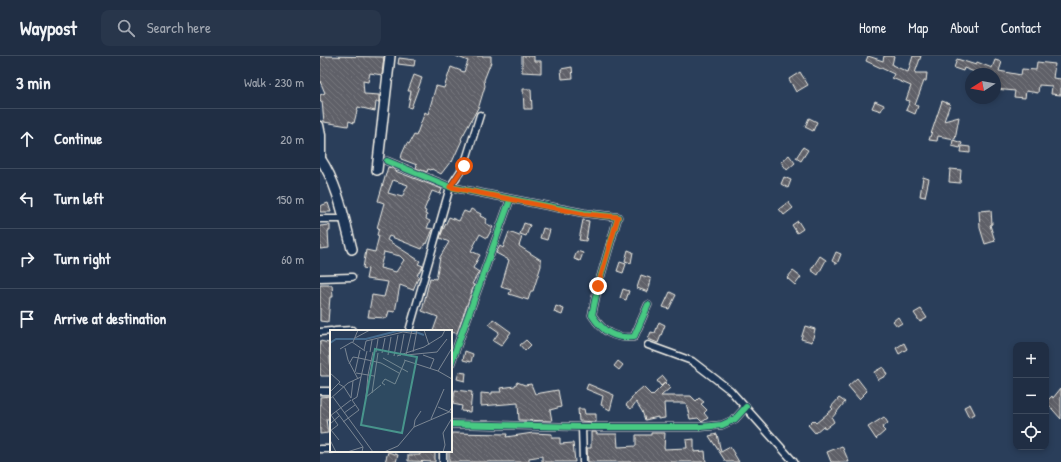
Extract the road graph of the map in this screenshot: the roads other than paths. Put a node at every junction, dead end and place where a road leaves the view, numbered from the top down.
1 (390, 56) edge
2 (480, 116) dead end
3 (320, 125) edge
4 (321, 160) edge
5 (387, 161) dead end
6 (377, 170) dead end
7 (450, 187) junction
8 (510, 200) junction
9 (320, 219) edge
10 (345, 219) junction
11 (352, 249) dead end
12 (320, 278) edge
13 (352, 278) dead end
14 (648, 305) dead end
15 (409, 330) edge
16 (330, 331) edge
17 (320, 332) edge
18 (648, 345) dead end
19 (452, 361) edge
20 (746, 407) junction
21 (452, 424) edge
22 (582, 427) junction
23 (582, 462) edge
24 (794, 462) edge

1 - 6 street
2 - 7 street
3 - 4 street
4 - 10 street
5 - 7 street
7 - 8 street
7 - 15 street
8 - 14 street
8 - 19 street
9 - 10 street
10 - 11 street
12 - 13 street
16 - 17 street
18 - 20 street
20 - 22 street
20 - 24 street
21 - 22 street
22 - 23 street

